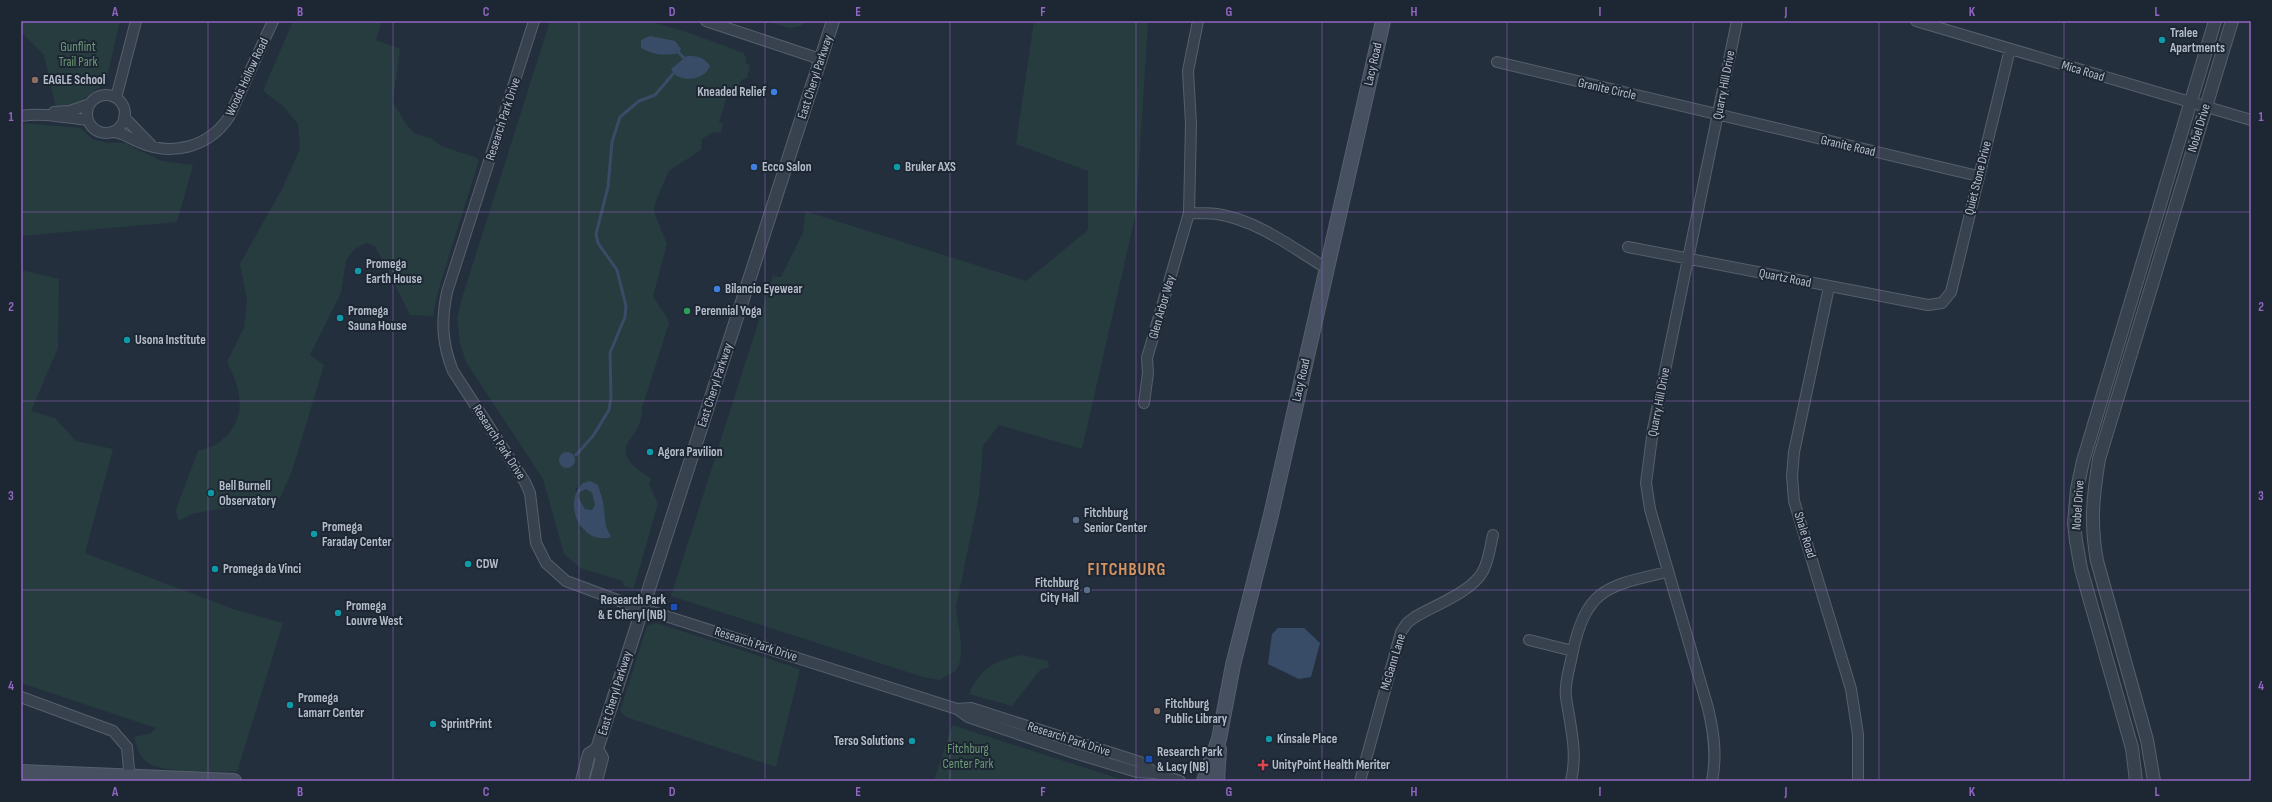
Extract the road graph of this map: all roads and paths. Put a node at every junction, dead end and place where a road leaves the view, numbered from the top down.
1 (136, 21) edge
2 (273, 21) edge
3 (534, 21) edge
4 (706, 21) edge
5 (833, 21) edge
6 (1198, 21) edge
7 (1382, 21) edge
8 (1737, 21) edge
9 (1916, 21) edge
10 (2215, 21) edge
11 (2232, 21) edge
12 (2010, 49) junction
13 (820, 59) junction
14 (1497, 62) dead end
15 (116, 98) junction
16 (2191, 102) junction
17 (90, 104) junction
18 (2206, 107) junction
19 (49, 114) junction
20 (21, 116) edge
21 (1718, 116) junction
22 (124, 117) junction
23 (88, 120) junction
24 (2251, 120) edge
25 (113, 132) junction
26 (151, 145) junction
27 (1978, 176) junction
28 (1189, 213) junction
29 (2152, 232) junction
30 (2167, 236) junction
31 (1628, 247) dead end
32 (1688, 259) junction
33 (1326, 268) junction
34 (1829, 287) junction
35 (1942, 303) joint
36 (1144, 403) dead end
37 (1493, 535) dead end
38 (1667, 572) junction
39 (642, 609) junction
40 (1530, 640) dead end
41 (1573, 651) junction
42 (21, 697) edge
43 (1219, 739) junction
44 (598, 749) junction
45 (21, 772) edge
46 (130, 778) edge
47 (234, 781) edge
48 (582, 781) edge
49 (596, 781) edge
50 (1180, 781) edge
51 (1204, 781) edge
52 (1217, 781) edge
53 (1360, 781) edge
54 (1571, 781) edge
55 (1712, 781) edge
56 (1858, 781) edge
57 (2136, 781) edge
58 (2154, 781) edge

1 - 15 street
2 - 26 street, Woods Hollow Road
3 - 39 street, Research Park Drive
4 - 13 street
5 - 13 street, East Cheryl Parkway
6 - 28 street, Glen Arbor Way
7 - 33 main road, Lacy Road
8 - 21 street, Quarry Hill Drive
9 - 12 street, Mica Road
10 - 16 street, Nobel Drive
11 - 18 street, Nobel Drive
12 - 16 street, Mica Road
12 - 27 street, Quiet Stone Drive
13 - 39 street, East Cheryl Parkway
14 - 21 street, Granite Circle
15 - 17 street
15 - 22 street
16 - 18 street, Mica Road
16 - 29 street, Nobel Drive
17 - 19 street
17 - 23 street
18 - 24 street, Mica Road
18 - 30 street, Nobel Drive
19 - 20 street
19 - 23 street
21 - 27 street, Granite Road
21 - 32 street, Quarry Hill Drive
22 - 25 street
22 - 26 street
23 - 25 street
25 - 26 street, Woods Hollow Road
27 - 35 street, Quiet Stone Drive
28 - 33 street
28 - 36 street, Glen Arbor Way
29 - 30 street
29 - 57 street, Nobel Drive
30 - 58 street, Nobel Drive
31 - 32 street, Quartz Road
32 - 34 street, Quartz Road
32 - 38 street, Quarry Hill Drive
33 - 43 main road, Lacy Road
34 - 35 street, Quartz Road
34 - 56 street, Shale Road
37 - 53 street, McGann Lane
38 - 41 street
38 - 55 street, Quarry Hill Drive
39 - 44 street, East Cheryl Parkway
39 - 50 street, Research Park Drive
40 - 41 street
41 - 54 street
42 - 46 street
43 - 51 main road, Lacy Road
43 - 52 main road, Lacy Road
44 - 48 street, East Cheryl Parkway
44 - 49 street, East Cheryl Parkway
45 - 46 main road
46 - 47 main road

